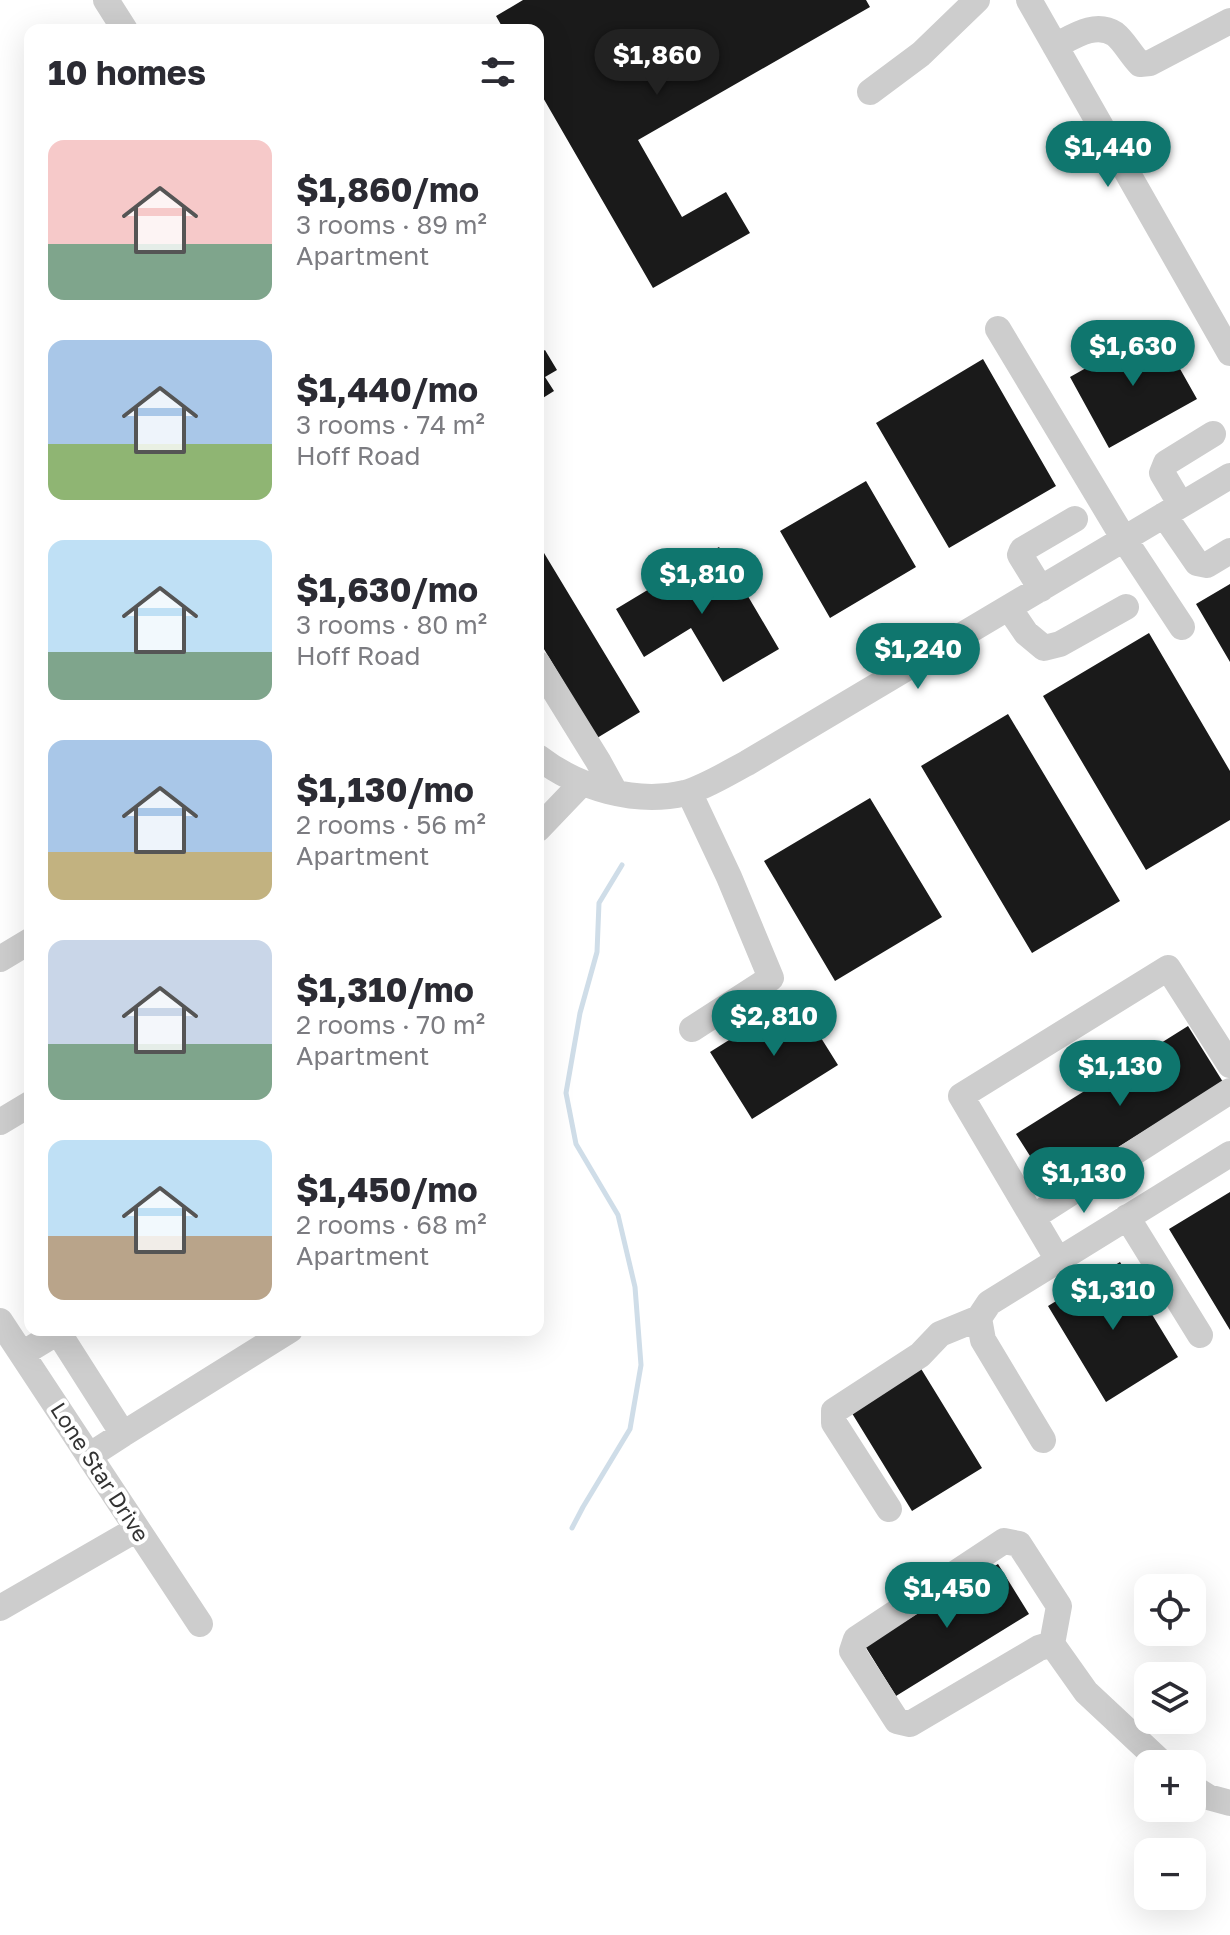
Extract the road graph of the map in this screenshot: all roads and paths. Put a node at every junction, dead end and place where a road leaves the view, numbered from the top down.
1 (106, 0) edge
2 (1029, 0) edge
3 (966, 4) edge
4 (1230, 21) edge
5 (121, 24) edge
6 (1055, 46) junction
7 (870, 92) dead end
8 (998, 329) dead end
9 (1230, 353) edge
10 (1213, 434) dead end
11 (1230, 476) edge
12 (1172, 510) junction
13 (1075, 519) dead end
14 (1124, 539) junction
15 (1230, 551) edge
16 (1041, 589) junction
17 (1126, 607) dead end
18 (1009, 608) junction
19 (1182, 627) dead end
20 (544, 674) edge
21 (544, 761) edge
22 (582, 783) junction
23 (615, 792) junction
24 (689, 792) junction
25 (544, 823) edge
26 (24, 945) edge
27 (0, 959) edge
28 (692, 1029) dead end
29 (1230, 1065) edge
30 (1230, 1091) edge
31 (24, 1108) edge
32 (0, 1122) edge
33 (1230, 1154) edge
34 (1033, 1217) junction
35 (1127, 1217) junction
36 (1058, 1260) junction
37 (979, 1318) junction
38 (0, 1321) edge
39 (1200, 1335) dead end
40 (51, 1336) edge
41 (61, 1336) edge
42 (280, 1336) edge
43 (22, 1354) junction
44 (123, 1434) junction
45 (1043, 1440) dead end
46 (89, 1456) junction
47 (889, 1509) dead end
48 (137, 1529) junction
49 (0, 1608) edge
50 (200, 1624) dead end
51 (1052, 1644) junction
52 (1148, 1750) edge
53 (1206, 1796) edge
54 (1230, 1803) edge

1 - 5 street
2 - 6 street
3 - 7 street
4 - 6 street
6 - 9 street
8 - 14 street
10 - 12 street
11 - 12 street
12 - 14 street
12 - 15 street
13 - 16 street
14 - 16 street
14 - 19 street
16 - 18 street
17 - 18 street
18 - 24 street
20 - 23 street
21 - 22 street
22 - 23 street
22 - 25 street
23 - 24 street
24 - 28 street
26 - 27 street
29 - 34 street
30 - 34 street
31 - 32 street
33 - 35 street
34 - 36 street
35 - 36 street
35 - 39 street
36 - 37 street
37 - 45 street
37 - 47 street
38 - 43 street, Lone Star Drive
40 - 43 street
41 - 44 street
42 - 44 street
43 - 46 street, Lone Star Drive
44 - 46 street
46 - 48 street, Lone Star Drive
48 - 49 street
48 - 50 street, Lone Star Drive
51 - 51 street
51 - 52 street
53 - 54 street

